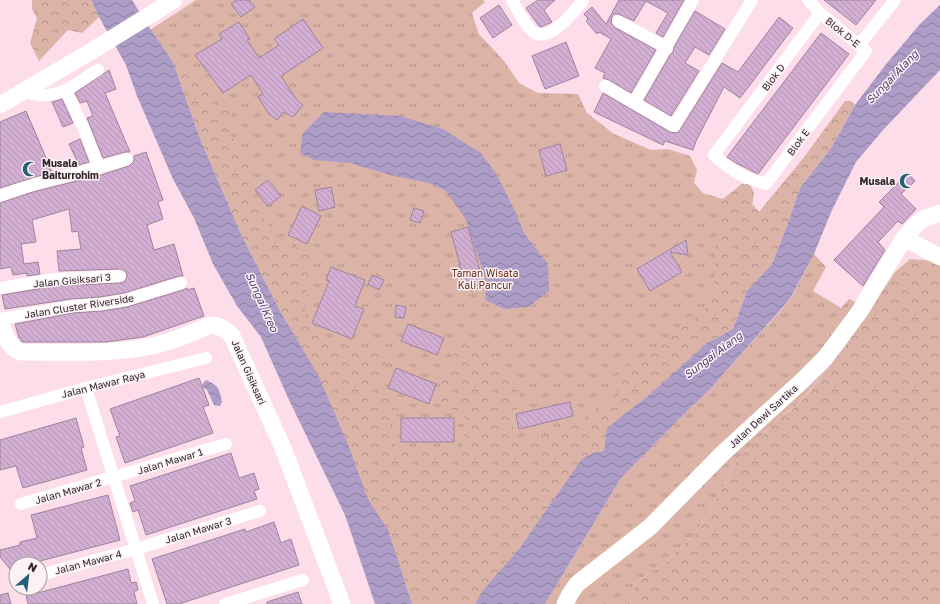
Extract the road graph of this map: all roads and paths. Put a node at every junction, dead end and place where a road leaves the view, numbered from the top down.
1 (174, 0) edge
2 (583, 0) edge
3 (693, 0) edge
4 (752, 0) edge
5 (895, 0) edge
6 (812, 1) edge
7 (516, 2) edge
8 (820, 13) junction
9 (618, 21) dead end
10 (667, 48) junction
11 (863, 48) junction
12 (98, 70) dead end
13 (605, 86) dead end
14 (66, 91) junction
15 (22, 92) junction
16 (634, 103) junction
17 (0, 105) edge
18 (714, 155) joint
19 (127, 159) dead end
20 (99, 168) junction
21 (0, 196) edge
22 (940, 211) edge
23 (904, 238) junction
24 (940, 257) edge
25 (120, 276) dead end
26 (181, 283) dead end
27 (0, 288) edge
28 (0, 320) edge
29 (206, 358) dead end
30 (86, 388) junction
31 (0, 412) edge
32 (226, 444) dead end
33 (114, 478) junction
34 (21, 504) dead end
35 (260, 510) dead end
36 (136, 549) junction
37 (48, 573) edge
38 (303, 580) dead end
39 (153, 604) edge
40 (225, 604) edge
41 (342, 604) edge
42 (565, 604) edge

1 - 15 street
2 - 7 street
3 - 10 street
4 - 16 street
5 - 11 street
6 - 8 street
8 - 11 street, Blok D-E
8 - 18 street, Blok D
9 - 10 street
10 - 16 street
11 - 18 street, Blok E
12 - 14 street
13 - 16 street
14 - 15 street
14 - 20 street
15 - 17 street
19 - 20 street
20 - 21 street
22 - 23 street, Jalan Dewi Sartika
23 - 24 street
23 - 42 street, Jalan Dewi Sartika
25 - 27 street, Jalan Gisiksari 3
26 - 28 street, Jalan Cluster Riverside
28 - 41 street, Jalan Gisiksari
29 - 30 street, Jalan Mawar Raya
30 - 31 street, Jalan Mawar Raya
30 - 33 street
32 - 33 street, Jalan Mawar 1
33 - 34 street, Jalan Mawar 2
33 - 36 street
35 - 36 street, Jalan Mawar 3
36 - 37 street, Jalan Mawar 4
36 - 39 street
38 - 40 street

